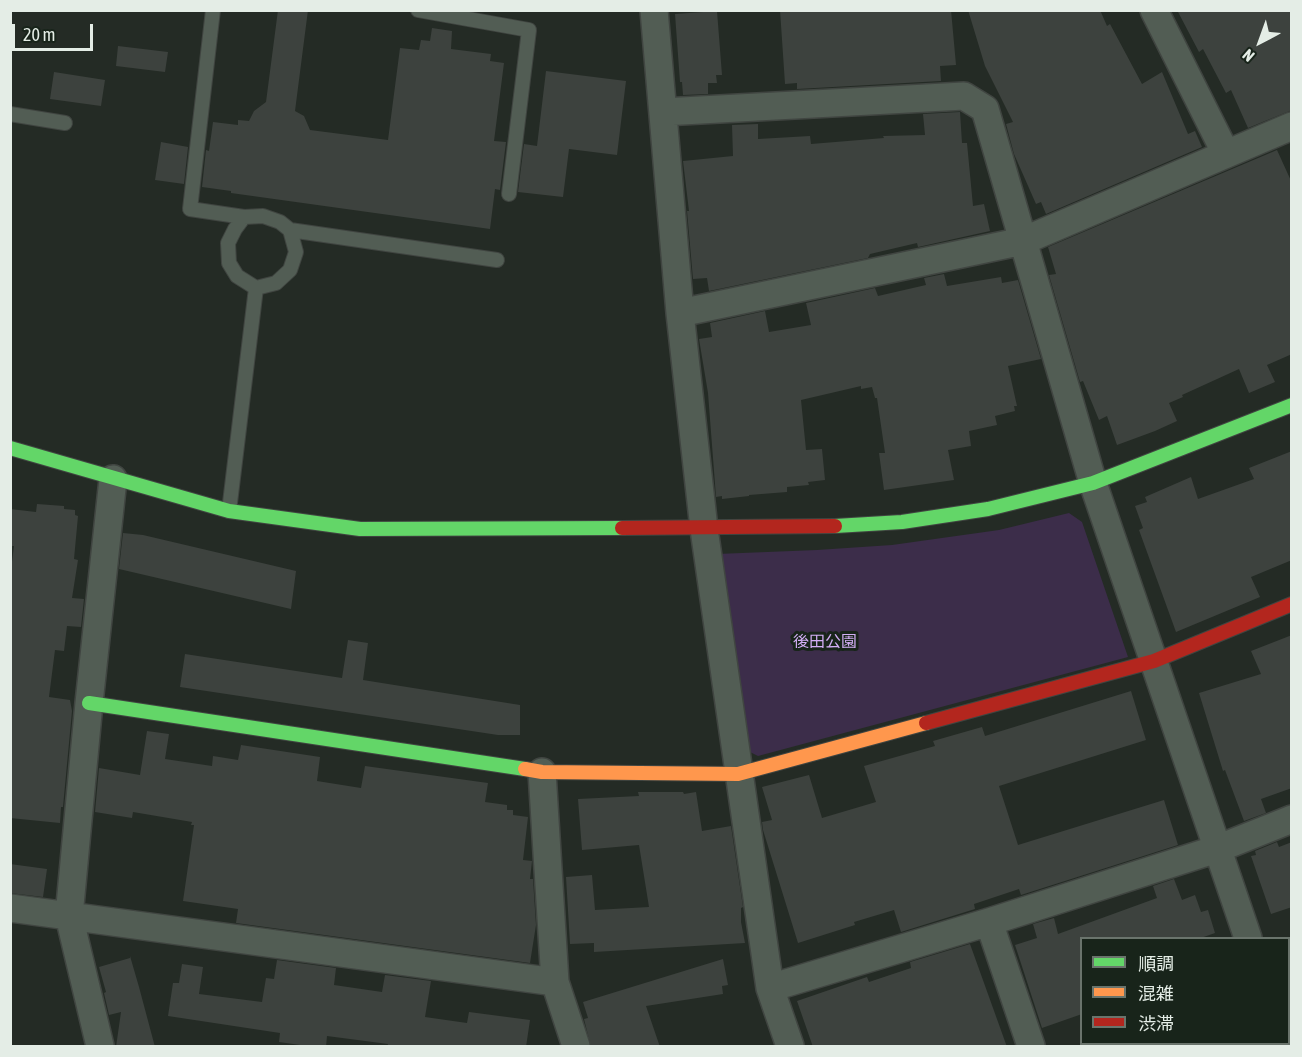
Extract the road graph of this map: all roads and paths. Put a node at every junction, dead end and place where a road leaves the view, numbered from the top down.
1 (213, 10) edge
2 (418, 10) edge
3 (654, 10) edge
4 (1154, 10) edge
5 (663, 112) junction
6 (10, 114) edge
7 (65, 123) dead end
8 (1292, 126) edge
9 (1226, 154) junction
10 (509, 194) dead end
11 (244, 217) junction
12 (290, 230) junction
13 (1023, 241) junction
14 (497, 260) dead end
15 (256, 288) junction
16 (680, 313) junction
17 (1292, 405) edge
18 (10, 448) edge
19 (113, 479) junction
20 (1094, 483) junction
21 (229, 511) junction
22 (704, 529) junction
23 (1292, 604) edge
24 (1154, 661) junction
25 (89, 703) junction
26 (542, 772) junction
27 (738, 774) junction
28 (1292, 819) edge
29 (1217, 849) junction
30 (10, 908) edge
31 (69, 916) junction
32 (990, 922) junction
33 (1247, 937) edge
34 (555, 982) junction
35 (770, 988) junction
36 (100, 1047) edge
37 (576, 1047) edge
38 (790, 1047) edge
39 (1032, 1047) edge

1 - 11 lane
2 - 10 lane
3 - 5 street
4 - 9 street
5 - 13 street
5 - 16 street
6 - 7 lane
8 - 9 street
9 - 13 street
11 - 12 lane
11 - 15 lane
12 - 14 lane
12 - 15 lane
13 - 16 street
13 - 20 street
15 - 21 lane
16 - 22 street
17 - 20 street
18 - 19 street
19 - 21 street
19 - 25 street
20 - 22 street
20 - 24 street
21 - 22 street
22 - 27 street
23 - 24 street
24 - 27 street
24 - 29 street
25 - 26 street
25 - 31 street
26 - 27 street
26 - 34 street
27 - 35 street
28 - 29 street
29 - 32 street
29 - 33 street
30 - 31 street
31 - 34 street
31 - 36 street
32 - 35 street
32 - 39 street
34 - 37 street
35 - 38 street

